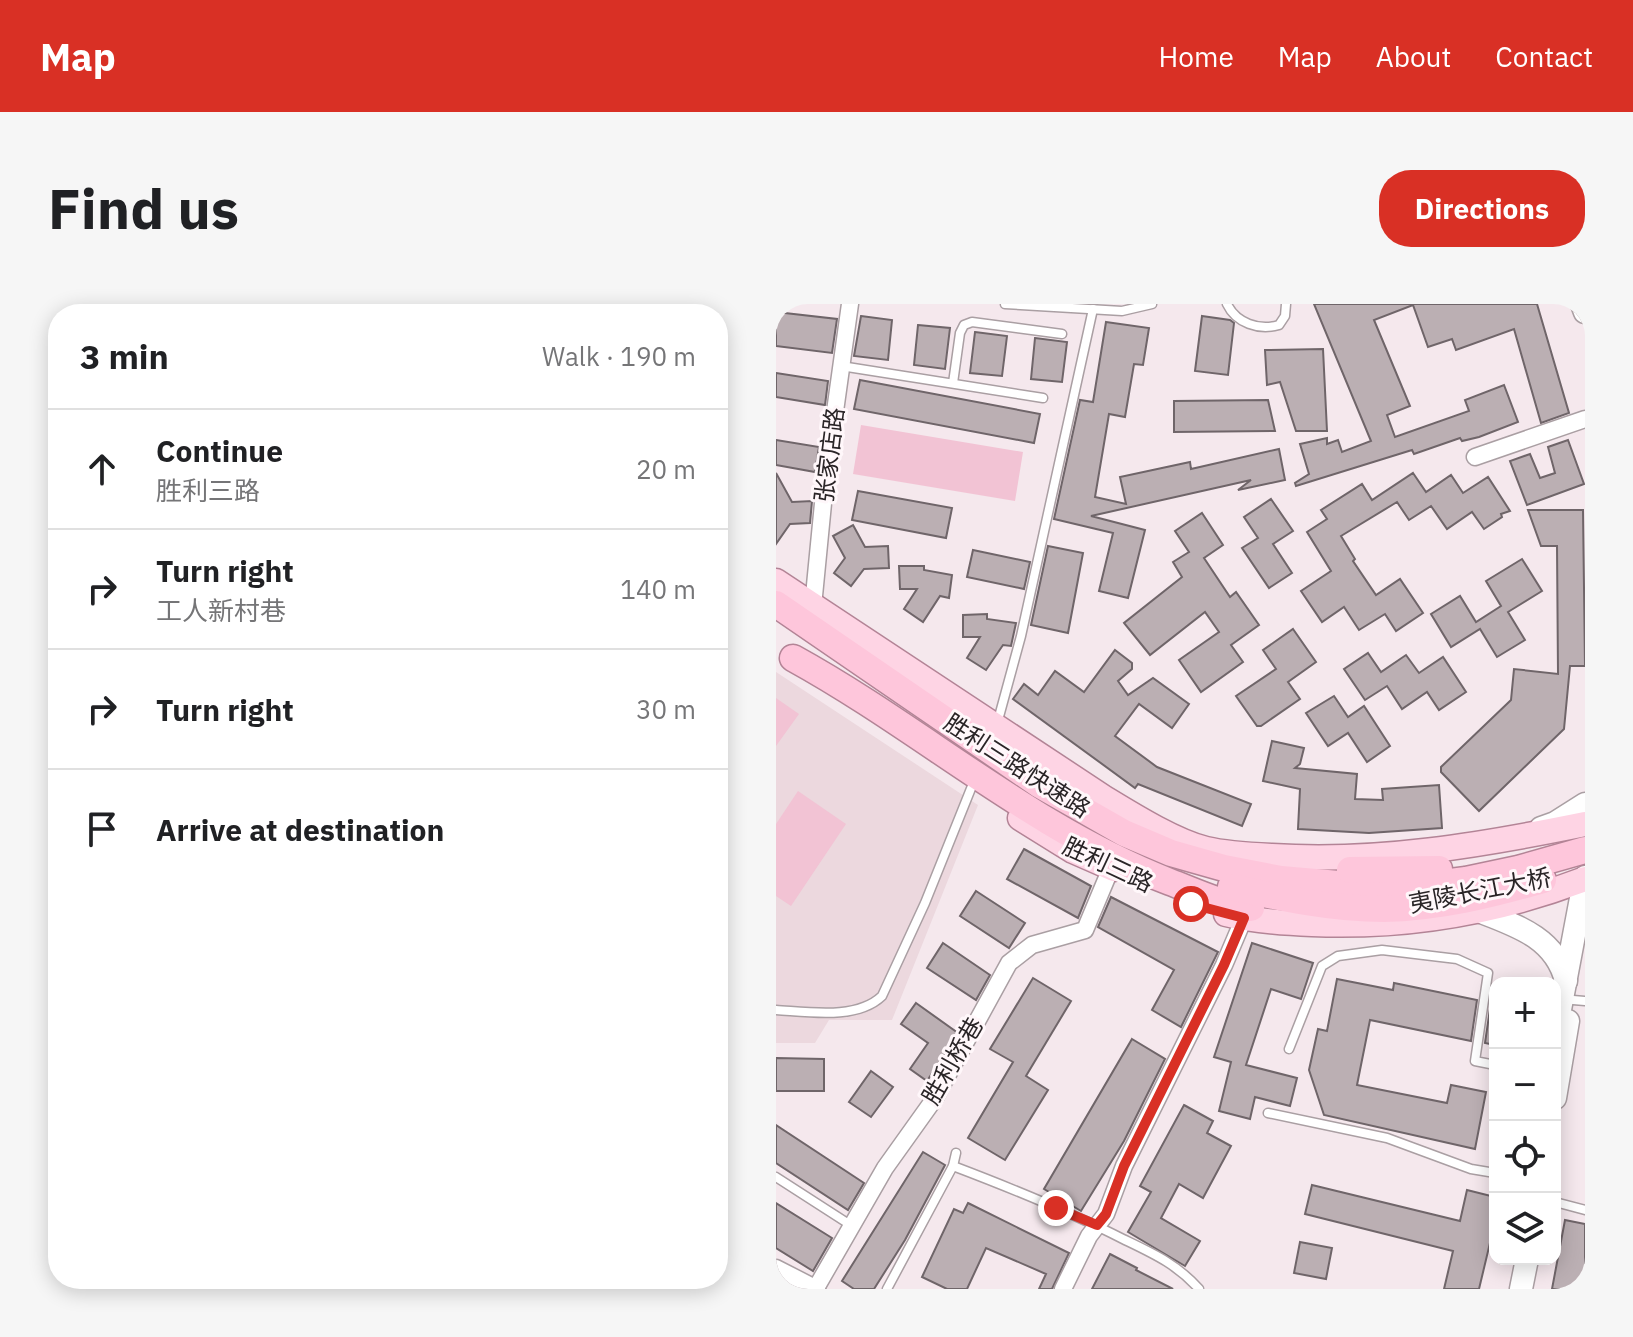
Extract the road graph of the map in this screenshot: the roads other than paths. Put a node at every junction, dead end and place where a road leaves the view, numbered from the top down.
1 (850, 304) edge
2 (1005, 304) edge
3 (1152, 304) edge
4 (1227, 304) edge
5 (1286, 304) edge
6 (1582, 304) edge
7 (1093, 309) junction
8 (1585, 312) edge
9 (1062, 334) dead end
10 (841, 366) junction
11 (953, 383) junction
12 (1043, 398) dead end
13 (1585, 419) edge
14 (1475, 457) dead end
15 (776, 581) edge
16 (776, 604) edge
17 (813, 606) junction
18 (776, 625) edge
19 (785, 652) edge
20 (996, 728) junction
21 (972, 786) junction
22 (1585, 804) edge
23 (1585, 824) edge
24 (1506, 840) junction
25 (1585, 848) edge
26 (1204, 849) junction
27 (1111, 868) junction
28 (1585, 868) edge
29 (1585, 878) edge
30 (1280, 888) junction
31 (1384, 909) junction
32 (1481, 912) junction
33 (1244, 918) junction
34 (1585, 942) edge
35 (1578, 980) edge
36 (776, 1010) edge
37 (1561, 1021) edge
38 (1289, 1049) dead end
39 (1489, 1064) edge
40 (1561, 1067) edge
41 (1268, 1113) dead end
42 (956, 1153) dead end
43 (953, 1166) junction
44 (1489, 1172) edge
45 (776, 1177) edge
46 (1561, 1204) edge
47 (1585, 1210) edge
48 (1097, 1225) junction
49 (853, 1226) junction
50 (1515, 1265) edge
51 (1526, 1265) edge
52 (776, 1268) edge
53 (817, 1289) edge
54 (887, 1289) edge
55 (1063, 1289) edge
56 (1199, 1289) edge
57 (1511, 1289) edge
58 (1521, 1289) edge

1 - 10 street, 张家店路
2 - 7 lane
3 - 7 lane
4 - 5 lane
6 - 8 main road
7 - 20 lane
9 - 11 lane
10 - 11 lane
10 - 17 street, 张家店路
11 - 12 lane
13 - 14 street
15 - 17 main road
16 - 30 highway, 胜利三路快速路
17 - 20 main road
18 - 30 highway, 胜利三路快速路
19 - 21 main road, 胜利三路
19 - 31 highway
20 - 26 main road
21 - 27 main road, 胜利三路
21 - 36 lane
22 - 24 main road
23 - 24 main road
24 - 26 main road
25 - 26 highway
25 - 30 highway, 夷陵长江大桥
27 - 33 main road, 胜利三路
27 - 49 street, 胜利桥巷
28 - 31 highway, 夷陵长江大桥
29 - 32 main road, 胜利三路
29 - 35 main road
30 - 31 highway, 夷陵长江大桥
32 - 33 main road, 胜利三路
32 - 35 main road
33 - 48 street
34 - 35 main road
35 - 37 main road
35 - 40 main road
38 - 39 lane
41 - 44 lane
42 - 43 lane
43 - 48 lane
43 - 54 lane
45 - 49 lane
46 - 47 lane
48 - 55 street
48 - 56 lane
49 - 53 street, 胜利桥巷
50 - 57 main road
51 - 58 main road
52 - 53 street

